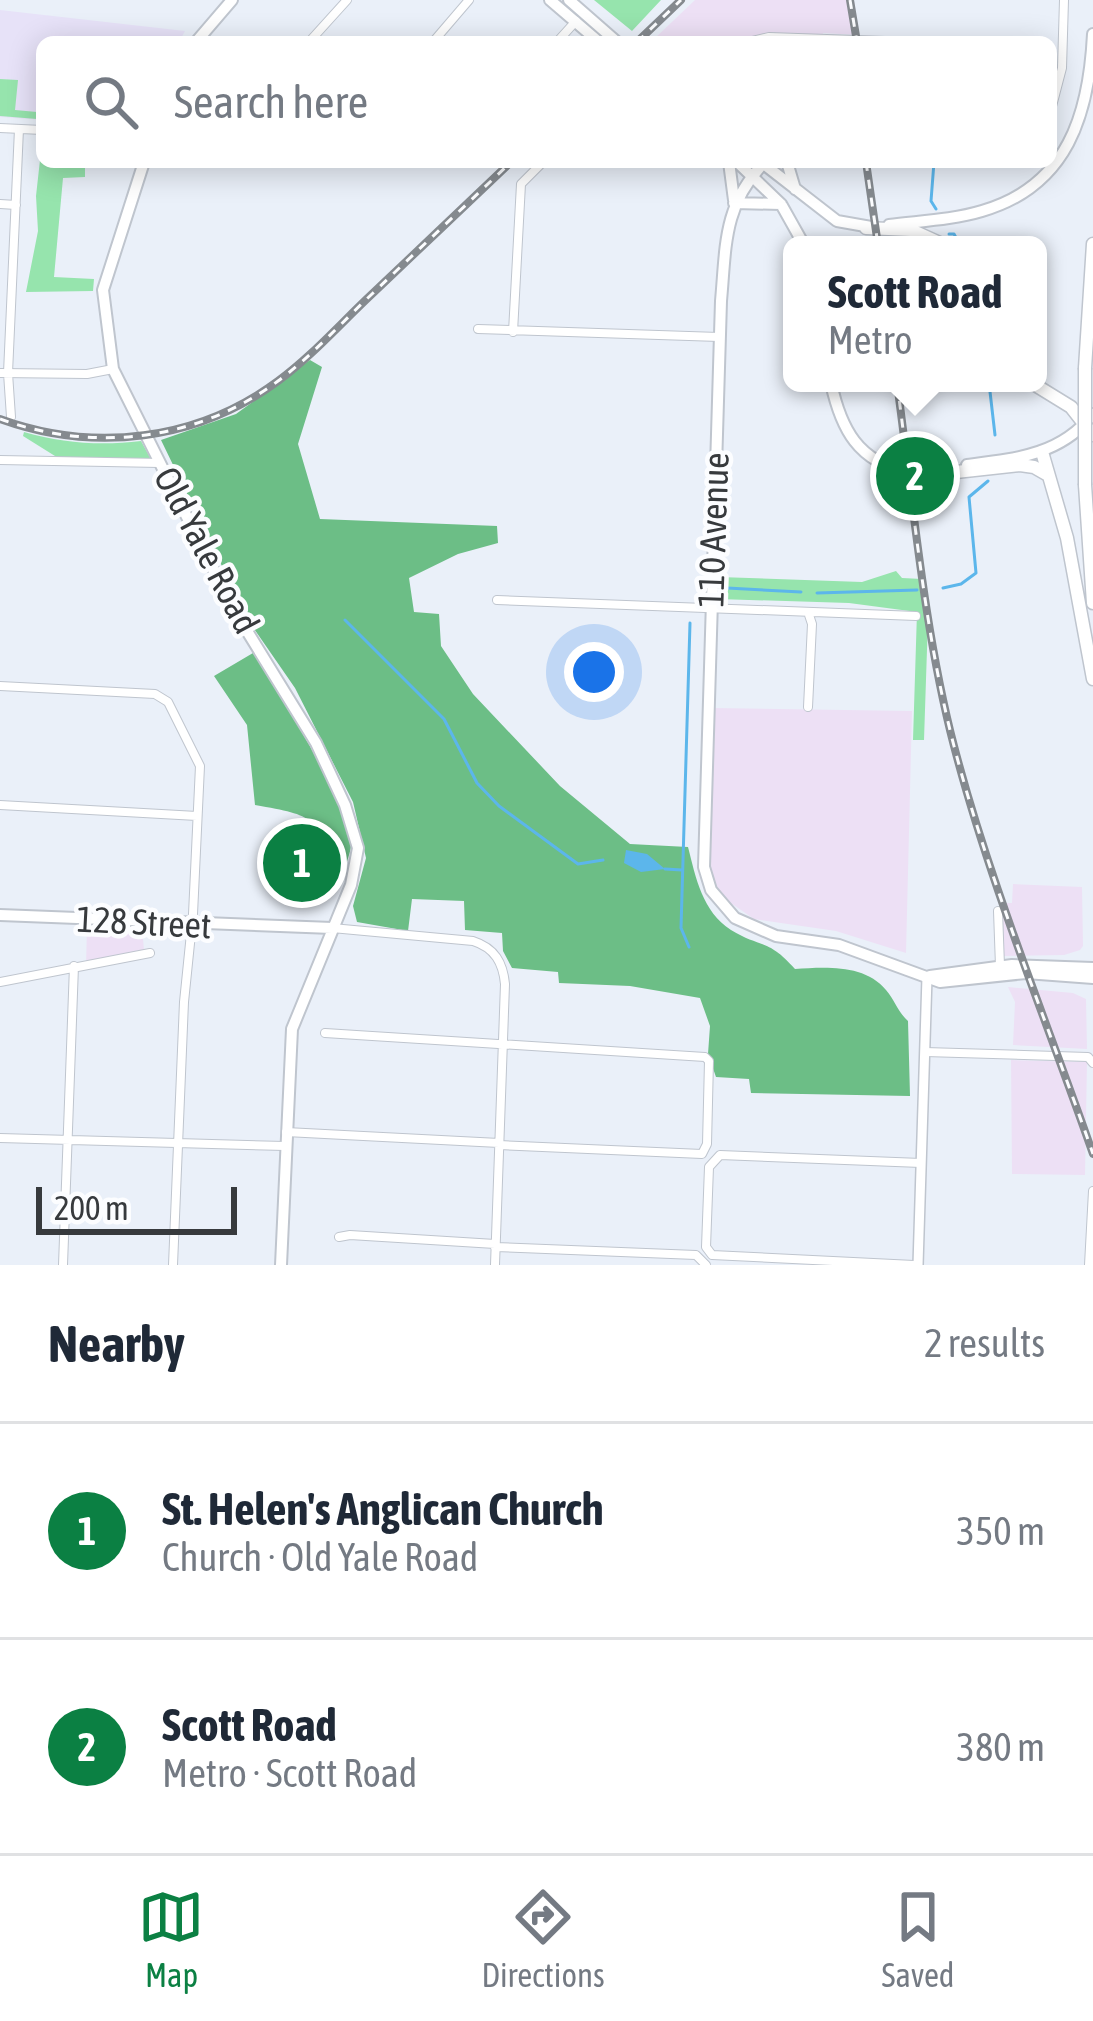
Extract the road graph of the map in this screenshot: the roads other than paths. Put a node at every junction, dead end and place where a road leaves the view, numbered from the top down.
1 (232, 0) edge
2 (346, 0) edge
3 (470, 0) edge
4 (550, 0) edge
5 (568, 0) edge
6 (1064, 0) edge
7 (576, 21) junction
8 (1093, 34) edge
9 (201, 36) edge
10 (314, 36) edge
11 (438, 36) edge
12 (562, 36) edge
13 (592, 36) edge
14 (610, 36) edge
15 (1057, 91) edge
16 (0, 128) edge
17 (19, 129) junction
18 (36, 130) edge
19 (1057, 161) edge
20 (142, 168) edge
21 (537, 168) edge
22 (733, 168) edge
23 (742, 168) edge
24 (758, 168) edge
25 (768, 168) edge
26 (789, 168) edge
27 (1051, 168) edge
28 (752, 175) junction
29 (797, 191) junction
30 (734, 203) junction
31 (0, 204) edge
32 (781, 204) junction
33 (16, 205) junction
34 (866, 228) junction
35 (799, 236) edge
36 (924, 236) edge
37 (1093, 244) edge
38 (478, 329) dead end
39 (513, 332) junction
40 (719, 338) junction
41 (113, 369) junction
42 (4, 374) edge
43 (833, 392) edge
44 (1047, 392) edge
45 (11, 417) dead end
46 (1090, 424) edge
47 (1042, 452) junction
48 (0, 460) edge
49 (161, 463) junction
50 (919, 472) junction
51 (1048, 475) junction
52 (497, 600) dead end
53 (1093, 603) edge
54 (710, 607) junction
55 (808, 612) junction
56 (916, 616) dead end
57 (1093, 679) edge
58 (0, 686) edge
59 (808, 707) dead end
60 (0, 805) edge
61 (197, 816) junction
62 (998, 911) dead end
63 (0, 915) edge
64 (191, 923) junction
65 (332, 928) junction
66 (150, 953) dead end
67 (74, 966) junction
68 (1000, 966) junction
69 (1093, 968) edge
70 (927, 976) junction
71 (1093, 978) edge
72 (0, 982) edge
73 (325, 1033) dead end
74 (503, 1044) junction
75 (926, 1052) junction
76 (1091, 1060) edge
77 (286, 1132) junction
78 (0, 1138) edge
79 (68, 1140) junction
80 (178, 1144) junction
81 (499, 1144) junction
82 (285, 1146) junction
83 (921, 1163) junction
84 (1093, 1191) edge
85 (339, 1237) dead end
86 (495, 1245) junction
87 (705, 1264) edge
88 (62, 1265) edge
89 (173, 1265) edge
90 (281, 1265) edge
91 (495, 1265) edge
92 (916, 1265) edge
93 (1089, 1265) edge

1 - 9 main road
2 - 10 street
3 - 11 street
4 - 7 main road
5 - 14 main road
6 - 15 street
7 - 12 street
7 - 13 main road
8 - 19 main road
16 - 17 street
17 - 18 street
17 - 33 street
20 - 41 main road, Old Yale Road
21 - 39 street
22 - 30 main road
23 - 28 main road
24 - 28 main road, 110 Avenue
25 - 29 main road
26 - 29 main road
27 - 34 main road
28 - 30 main road, 110 Avenue
28 - 32 main road
29 - 34 main road
30 - 32 main road
30 - 40 main road, 110 Avenue
31 - 33 street
32 - 35 main road
33 - 42 street
34 - 36 main road
37 - 53 main road, bridge
38 - 39 street
39 - 40 street
40 - 54 main road, 110 Avenue
41 - 42 street
41 - 49 main road, Old Yale Road
42 - 45 street
43 - 50 main road
44 - 46 main road
46 - 47 main road
47 - 50 main road
47 - 51 main road
48 - 49 street
49 - 65 main road, Old Yale Road
50 - 51 main road
51 - 57 main road
52 - 54 street
54 - 55 street
54 - 70 main road, 110 Avenue
55 - 56 street
55 - 59 street
58 - 61 street
60 - 61 street
61 - 64 street
62 - 68 street
63 - 64 main road, 128 Street
64 - 65 main road, 128 Street
64 - 80 street
65 - 74 street, 128 Street
65 - 77 main road, Old Yale Road
66 - 67 street
67 - 72 street
67 - 79 street
68 - 69 main road
68 - 70 main road
70 - 71 main road
70 - 75 street
73 - 74 street
74 - 81 street
74 - 81 street
75 - 76 street
75 - 83 street
77 - 81 street
77 - 82 main road, Old Yale Road
78 - 79 street
79 - 80 street
79 - 88 street
80 - 82 street
80 - 89 street
81 - 86 street
82 - 90 main road, Old Yale Road
83 - 92 street
83 - 92 street
84 - 93 street
85 - 86 street
86 - 87 street
86 - 91 street

